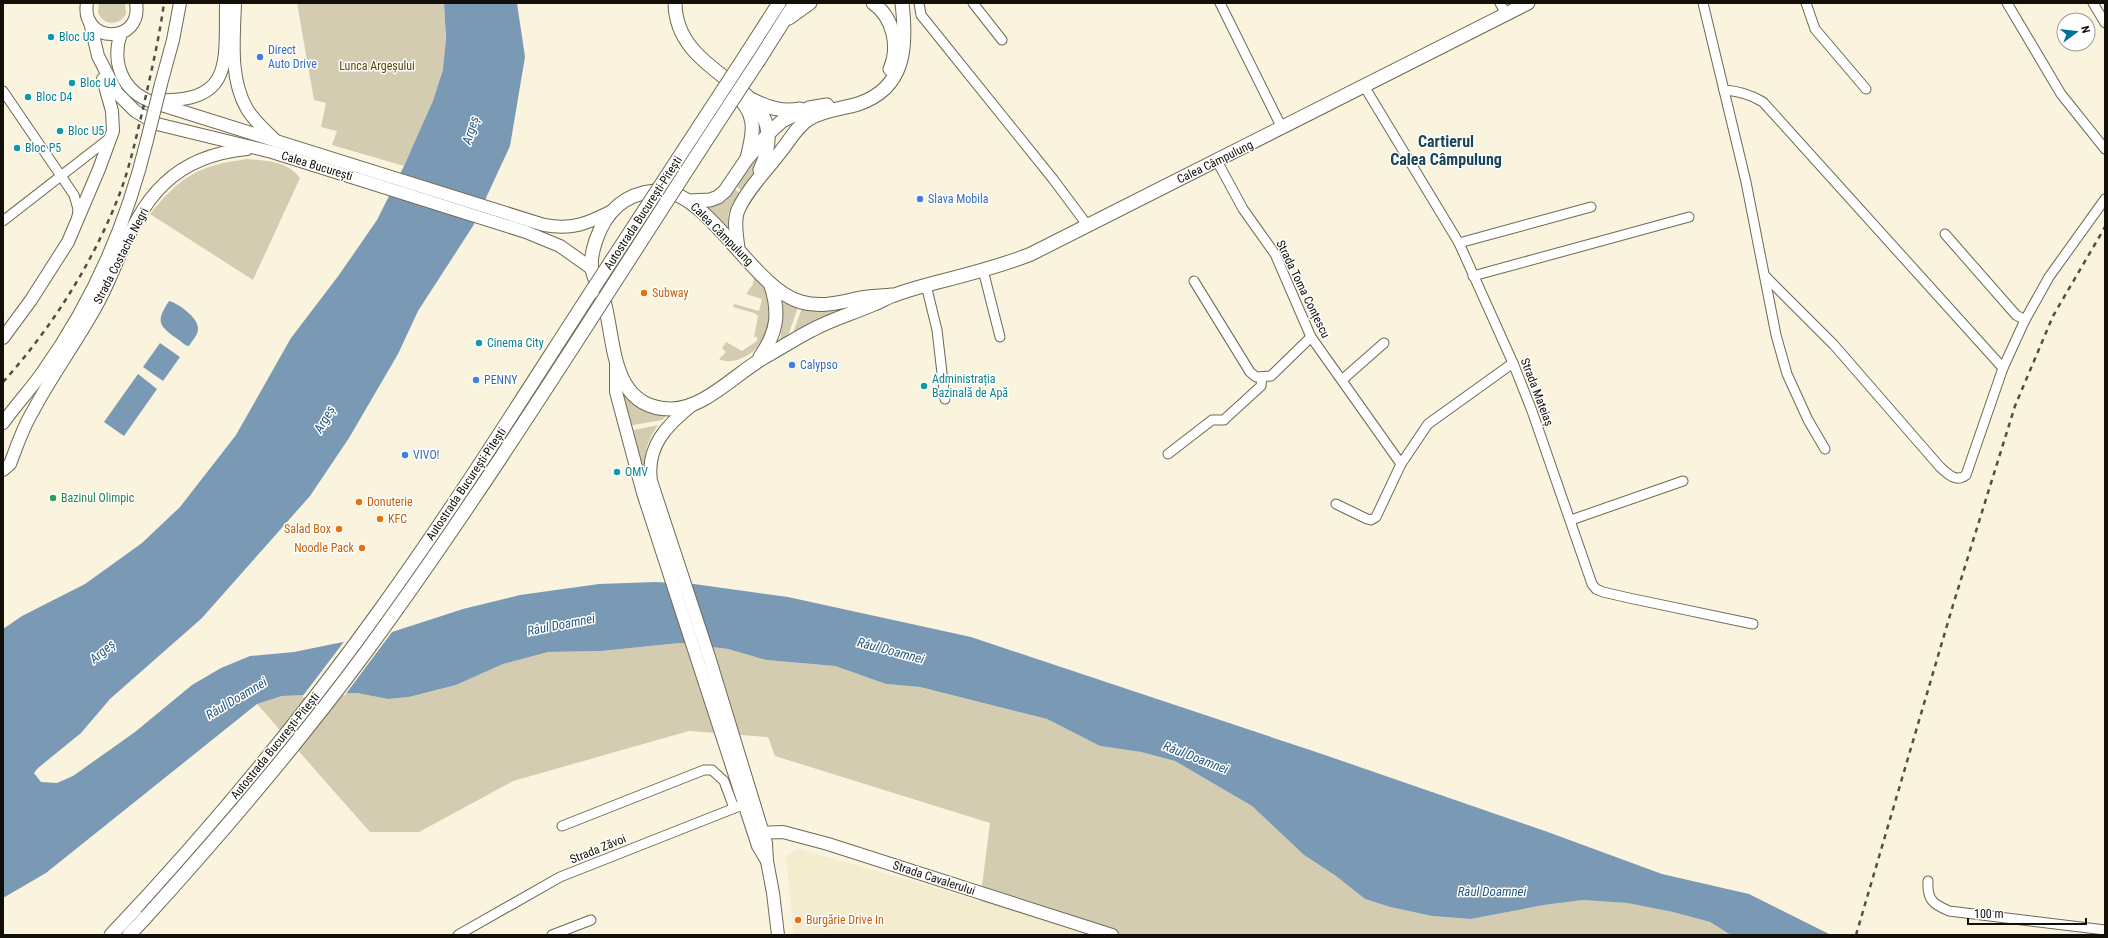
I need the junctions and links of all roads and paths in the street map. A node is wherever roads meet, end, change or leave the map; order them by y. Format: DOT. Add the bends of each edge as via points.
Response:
graph roads {
  1 [pos="87,3"];
  2 [pos="180,3"];
  3 [pos="226,3"];
  4 [pos="235,3"];
  5 [pos="668,3"];
  6 [pos="676,3"];
  7 [pos="779,3"];
  8 [pos="795,3"];
  9 [pos="810,3"];
  10 [pos="873,3"];
  11 [pos="902,3"];
  12 [pos="919,3"];
  13 [pos="973,3"];
  14 [pos="1220,3"];
  15 [pos="1528,3"];
  16 [pos="1703,3"];
  17 [pos="1806,3"];
  18 [pos="2007,3"];
  19 [pos="2094,3"];
  20 [pos="137,5"];
  21 [pos="1503,9"];
  22 [pos="90,22"];
  23 [pos="2105,23"];
  24 [pos="782,24"];
  25 [pos="121,33"];
  26 [pos="1002,40"];
  27 [pos="98,56"];
  28 [pos="1364,86"];
  29 [pos="1866,89"];
  30 [pos="1724,90"];
  31 [pos="3,91"];
  32 [pos="145,99"];
  33 [pos="753,99"];
  34 [pos="809,108"];
  35 [pos="1282,128"];
  36 [pos="769,133"];
  37 [pos="111,137"];
  38 [pos="275,140"];
  39 [pos="255,148"];
  40 [pos="2105,149"];
  41 [pos="312,158"];
  42 [pos="746,160"];
  43 [pos="1217,161"];
  44 [pos="60,177"];
  45 [pos="753,186"];
  46 [pos="2105,200"];
  47 [pos="689,201"];
  48 [pos="1591,207"];
  49 [pos="610,212"];
  50 [pos="1689,217"];
  51 [pos="3,221"];
  52 [pos="528,226"];
  53 [pos="1088,226"];
  54 [pos="74,230"];
  55 [pos="1945,234"];
  56 [pos="1459,243"];
  57 [pos="738,249"];
  58 [pos="591,268"];
  59 [pos="983,270"];
  60 [pos="1473,276"];
  61 [pos="1765,276"];
  62 [pos="1194,281"];
  63 [pos="771,286"];
  64 [pos="926,286"];
  65 [pos="892,295"];
  66 [pos="2025,320"];
  67 [pos="1000,337"];
  68 [pos="1311,337"];
  69 [pos="3,338"];
  70 [pos="1384,343"];
  71 [pos="758,360"];
  72 [pos="1513,364"];
  73 [pos="616,365"];
  74 [pos="2003,368"];
  75 [pos="42,374"];
  76 [pos="1262,378"];
  77 [pos="1342,380"];
  78 [pos="945,399"];
  79 [pos="692,405"];
  80 [pos="30,416"];
  81 [pos="3,423"];
  82 [pos="1824,449"];
  83 [pos="1168,454"];
  84 [pos="1401,464"];
  85 [pos="3,470"];
  86 [pos="1683,481"];
  87 [pos="1336,504"];
  88 [pos="1571,520"];
  89 [pos="666,545"];
  90 [pos="1753,624"];
  91 [pos="744,804"];
  92 [pos="562,826"];
  93 [pos="759,833"];
  94 [pos="1928,881"];
  95 [pos="591,920"];
  96 [pos="2105,930"];
  97 [pos="474,931"];
  98 [pos="111,935"];
  99 [pos="129,935"];
  100 [pos="458,935"];
  101 [pos="552,935"];
  102 [pos="778,935"];
  103 [pos="1112,935"];
  1 -- 22 [label="main road, Calea București"];
  2 -- 75 [label="main road, Strada Costache Negri, bridge" via="173,40 131,199 103,267 79,314"];
  3 -- 32 [label="main road" via="224,63 215,84 202,95 185,100"];
  4 -- 38 [label="main road" via="235,67 241,97 248,110"];
  5 -- 42 [label="highway" via="671,26 683,50 740,100 749,112 753,129"];
  6 -- 33 [label="highway" via="678,25 690,47 703,62"];
  7 -- 98 [label="highway, Autostrada București-Pitești, bridge" via="477,468 380,610 276,746 201,835"];
  8 -- 24 [label="highway, Autostrada București-Pitești"];
  9 -- 24 [label="highway"];
  10 -- 34 [label="highway" via="884,13 894,37 895,50 889,71 876,87 859,97"];
  11 -- 45 [label="highway" via="905,26 904,52 890,82 868,100 818,114 806,120"];
  12 -- 53 [label="street" via="921,15"];
  13 -- 26 [label="street"];
  14 -- 35 [label="street"];
  15 -- 21 [label="highway, Calea Câmpulung"];
  16 -- 30 [label="street"];
  17 -- 29 [label="street" via="1814,29"];
  18 -- 40 [label="street" via="2061,94"];
  19 -- 23 [label="street"];
  20 -- 25 [label="main road" via="132,25"];
  21 -- 28 [label="highway, Calea Câmpulung"];
  22 -- 25 [label="main road" via="103,33"];
  22 -- 27 [label="main road, Calea București"];
  24 -- 99 [label="highway, Autostrada București-Pitești, bridge" via="490,472 402,602 289,752"];
  25 -- 32 [label="main road, Calea București" via="117,51 121,75 133,90"];
  27 -- 37 [label="main road" via="112,112"];
  27 -- 39 [label="main road, Calea București" via="117,93 147,119 168,128"];
  28 -- 35 [label="highway, Calea Câmpulung"];
  28 -- 56 [label="street, Strada Mateiaș"];
  30 -- 61 [label="street"];
  30 -- 74 [label="street" via="1751,94 1763,102"];
  31 -- 44 [label="street"];
  32 -- 38 [label="main road, Calea București"];
  33 -- 34 [label="highway" via="782,110"];
  33 -- 36 [label="highway" via="766,120"];
  34 -- 36 [label="highway" via="782,121"];
  35 -- 43 [label="highway, Calea Câmpulung"];
  36 -- 42 [label="highway"];
  36 -- 45 [label="highway" via="766,158"];
  37 -- 44 [label="street"];
  37 -- 54 [label="main road"];
  38 -- 41 [label="main road, Calea București"];
  39 -- 41 [label="main road, Calea București"];
  39 -- 80 [label="main road, Strada Costache Negri" via="224,152 194,162 178,171 152,198 134,227 92,314"];
  41 -- 52 [label="main road, Calea București"];
  42 -- 47 [label="highway" via="718,197"];
  43 -- 53 [label="highway, Calea Câmpulung"];
  43 -- 68 [label="street, Strada Toma Conțescu" via="1243,210 1275,254"];
  44 -- 51 [label="street"];
  44 -- 54 [label="street" via="77,202"];
  45 -- 57 [label="highway" via="736,218"];
  46 -- 66 [label="street" via="2049,277"];
  47 -- 49 [label="highway, Calea Câmpulung" via="665,191 656,191 628,199"];
  47 -- 57 [label="highway, Calea Câmpulung"];
  48 -- 56 [label="street"];
  49 -- 52 [label="main road, Calea București" via="571,228"];
  49 -- 58 [label="highway, Calea Câmpulung" via="598,236"];
  50 -- 60 [label="street"];
  52 -- 58 [label="main road, Calea București"];
  53 -- 59 [label="highway, Calea Câmpulung" via="1031,254"];
  54 -- 69 [label="main road" via="31,300"];
  55 -- 66 [label="street" via="2016,315"];
  56 -- 60 [label="street, Strada Mateiaș"];
  57 -- 63 [label="highway, Calea Câmpulung"];
  58 -- 73 [label="highway, Calea Câmpulung" via="605,305"];
  59 -- 64 [label="highway, Calea Câmpulung"];
  59 -- 67 [label="street"];
  60 -- 72 [label="street, Strada Mateiaș"];
  61 -- 74 [label="street" via="1834,345 1935,462 1952,477 1961,478 1966,474"];
  61 -- 82 [label="street" via="1776,335 1787,374"];
  62 -- 76 [label="street" via="1250,372"];
  63 -- 65 [label="highway, Calea Câmpulung" via="786,297 817,305"];
  63 -- 71 [label="highway" via="776,303 777,322 770,344"];
  64 -- 65 [label="highway, Calea Câmpulung"];
  64 -- 78 [label="street" via="937,330"];
  65 -- 71 [label="highway, Calea Câmpulung" via="811,330"];
  66 -- 74 [label="street"];
  68 -- 76 [label="street" via="1271,376"];
  68 -- 77 [label="street, Strada Toma Conțescu"];
  70 -- 77 [label="street"];
  71 -- 79 [label="highway, Calea Câmpulung" via="736,378"];
  72 -- 84 [label="street" via="1428,424"];
  72 -- 88 [label="street, Strada Mateiaș"];
  73 -- 79 [label="highway, Calea Câmpulung" via="626,386 642,401 672,410"];
  73 -- 89 [label="main road" via="616,392 640,485"];
  75 -- 80 [label="main road, Strada Costache Negri" via="34,394"];
  75 -- 81 [label="main road, Strada Costache Negri"];
  76 -- 83 [label="street" via="1261,386 1227,418 1212,420"];
  77 -- 84 [label="street, Strada Toma Conțescu"];
  79 -- 89 [label="main road" via="661,434 651,457 651,481"];
  80 -- 85 [label="main road, Strada Costache Negri" via="10,464"];
  84 -- 87 [label="street" via="1374,519 1367,519"];
  86 -- 88 [label="street"];
  88 -- 90 [label="street, Strada Mateiaș" via="1592,584 1596,589"];
  89 -- 91 [label="main road" via="740,773"];
  91 -- 92 [label="street" via="712,770 704,770"];
  91 -- 93 [label="main road"];
  91 -- 97 [label="street, Strada Zăvoi" via="560,877"];
  93 -- 102 [label="main road" via="766,843"];
  93 -- 103 [label="main road, Strada Cavalerului" via="783,832 828,844"];
  94 -- 96 [label="street" via="1928,894 1936,906 1949,911"];
  95 -- 101 [label="street"];
  97 -- 100 [label="street, Strada Zăvoi"];
}
